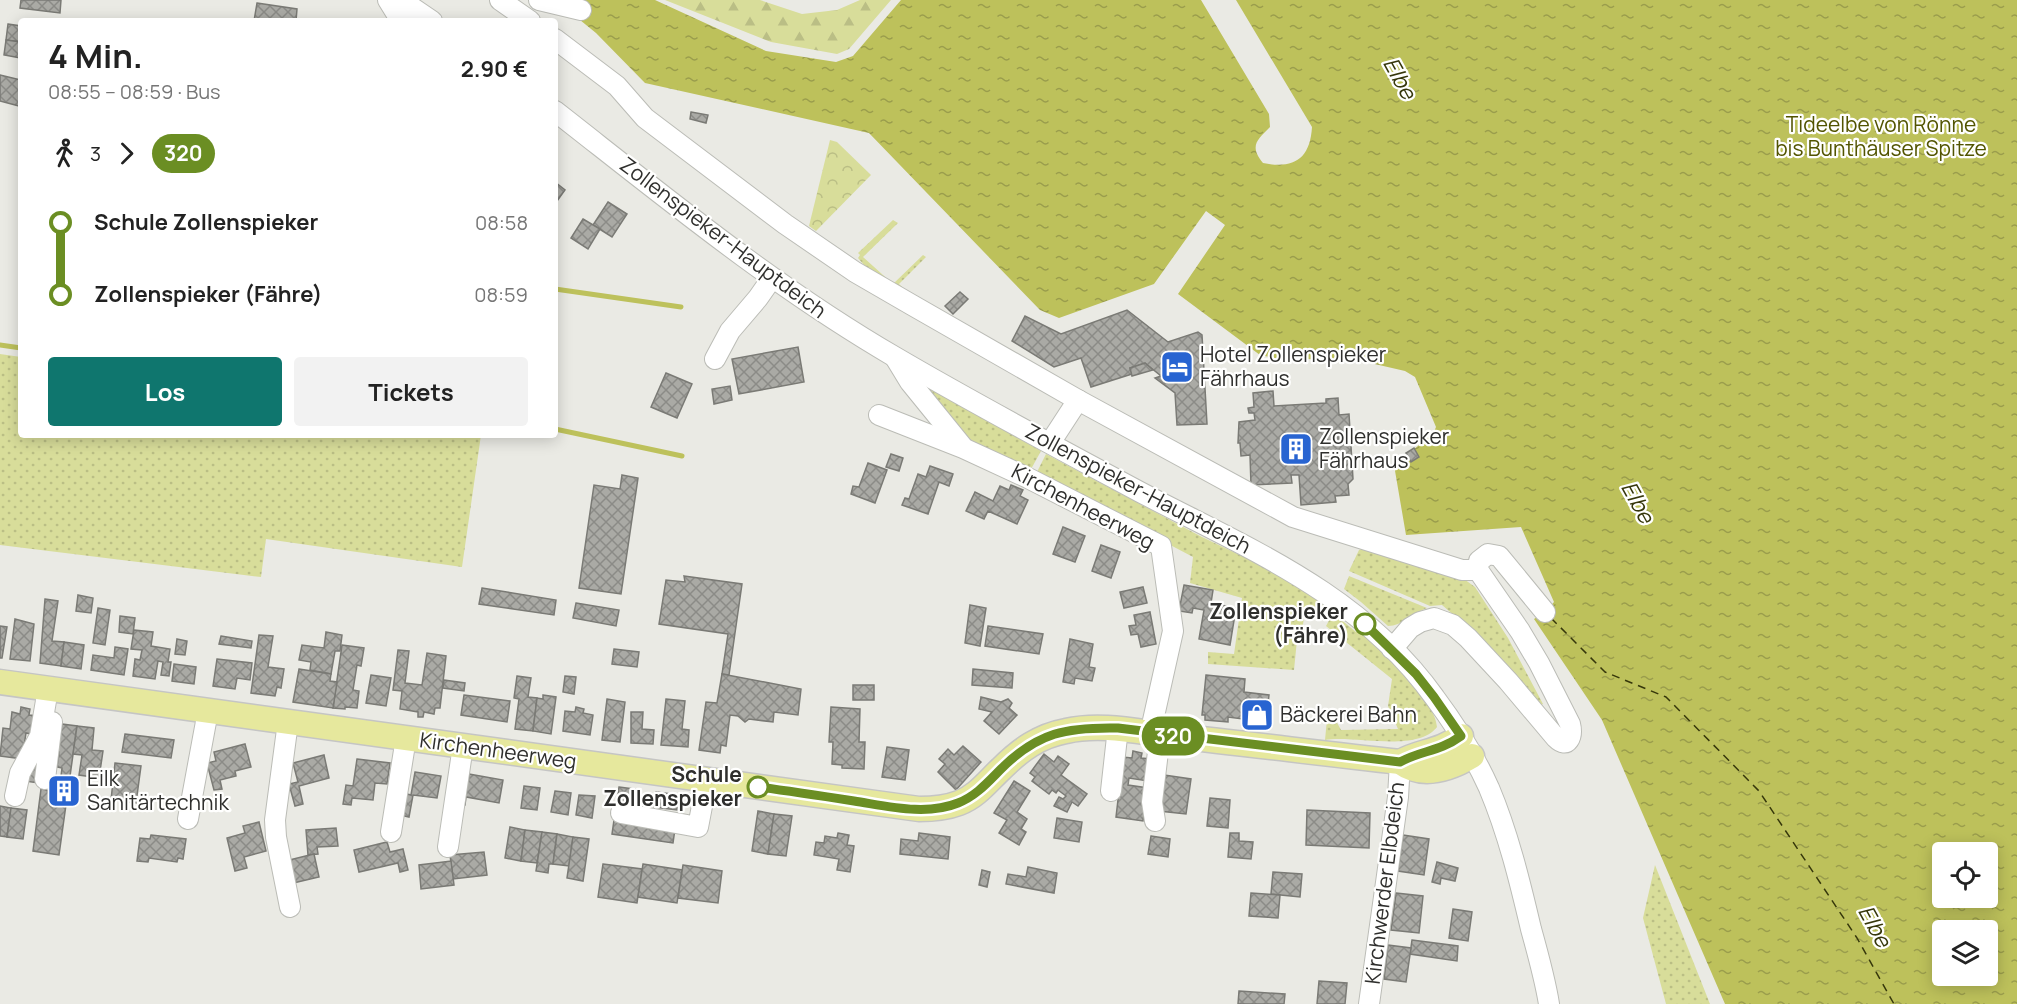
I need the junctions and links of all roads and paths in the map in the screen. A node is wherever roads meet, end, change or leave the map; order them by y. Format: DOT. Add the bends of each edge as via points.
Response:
graph roads {
  1 [pos="388,0"];
  2 [pos="401,0"];
  3 [pos="539,0"];
  4 [pos="510,3"];
  5 [pos="581,9"];
  6 [pos="400,18"];
  7 [pos="428,18"];
  8 [pos="527,18"];
  9 [pos="558,41"];
  10 [pos="558,113"];
  11 [pos="772,278"];
  12 [pos="894,357"];
  13 [pos="715,359"];
  14 [pos="1078,400"];
  15 [pos="879,415"];
  16 [pos="1050,443"];
  17 [pos="963,448"];
  18 [pos="1478,570"];
  19 [pos="1545,612"];
  20 [pos="1392,649"];
  21 [pos="0,682"];
  22 [pos="53,689"];
  23 [pos="208,711"];
  24 [pos="288,722"];
  25 [pos="1118,728"];
  26 [pos="1155,734"];
  27 [pos="406,738"];
  28 [pos="463,746"];
  29 [pos="1466,746"];
  30 [pos="1400,762"];
  31 [pos="45,779"];
  32 [pos="707,780"];
  33 [pos="1111,790"];
  34 [pos="15,796"];
  35 [pos="621,813"];
  36 [pos="188,819"];
  37 [pos="1155,821"];
  38 [pos="391,832"];
  39 [pos="448,847"];
  40 [pos="290,907"];
  41 [pos="1369,1004"];
  42 [pos="1549,1004"];
  1 -- 6 [label="street"];
  2 -- 7 [label="street"];
  3 -- 5 [label="street"];
  4 -- 8 [label="street"];
  9 -- 14 [label="street" via="617,86 645,118 805,238 865,278"];
  10 -- 11 [label="street, Zollenspieker-Hauptdeich"];
  11 -- 12 [label="street, Zollenspieker-Hauptdeich"];
  11 -- 13 [label="street" via="730,331"];
  12 -- 16 [label="street, Zollenspieker-Hauptdeich"];
  12 -- 17 [label="street, Kirchenheerweg"];
  14 -- 16 [label="street"];
  14 -- 18 [label="street" via="1293,517 1462,570"];
  15 -- 17 [label="street, Kirchenheerweg"];
  16 -- 20 [label="street, Zollenspieker-Hauptdeich" via="1316,585"];
  17 -- 26 [label="street, Kirchenheerweg" via="1161,546 1173,631"];
  18 -- 19 [label="street" via="1482,556 1499,556"];
  18 -- 20 [label="street" via="1504,604 1539,663 1570,724 1570,740 1560,742 1509,681 1454,625 1434,618 1420,622"];
  20 -- 29 [label="street, Zollenspieker-Hauptdeich" via="1434,697"];
  21 -- 22 [label="main road, Kirchenheerweg"];
  22 -- 23 [label="main road, Kirchenheerweg"];
  22 -- 31 [label="street"];
  22 -- 34 [label="street" via="40,736 20,773"];
  23 -- 24 [label="main road, Kirchenheerweg"];
  23 -- 36 [label="street"];
  24 -- 27 [label="main road, Kirchenheerweg"];
  24 -- 40 [label="street" via="275,820"];
  25 -- 26 [label="main road, Kirchenheerweg"];
  25 -- 32 [label="main road, Kirchenheerweg" via="1079,729 1040,739 1023,748 971,797 932,809"];
  25 -- 33 [label="street"];
  26 -- 30 [label="main road, Kirchenheerweg"];
  26 -- 37 [label="street"];
  27 -- 28 [label="main road, Kirchenheerweg"];
  27 -- 38 [label="street"];
  28 -- 32 [label="main road, Kirchenheerweg"];
  28 -- 39 [label="street"];
  29 -- 30 [label="main road, Kirchenheerweg" via="1442,748"];
  29 -- 42 [label="street, Zollenspieker-Hauptdeich" via="1489,789 1510,849"];
  30 -- 41 [label="street, Kirchwerder Elbdeich"];
  32 -- 35 [label="street" via="698,827"];
}
